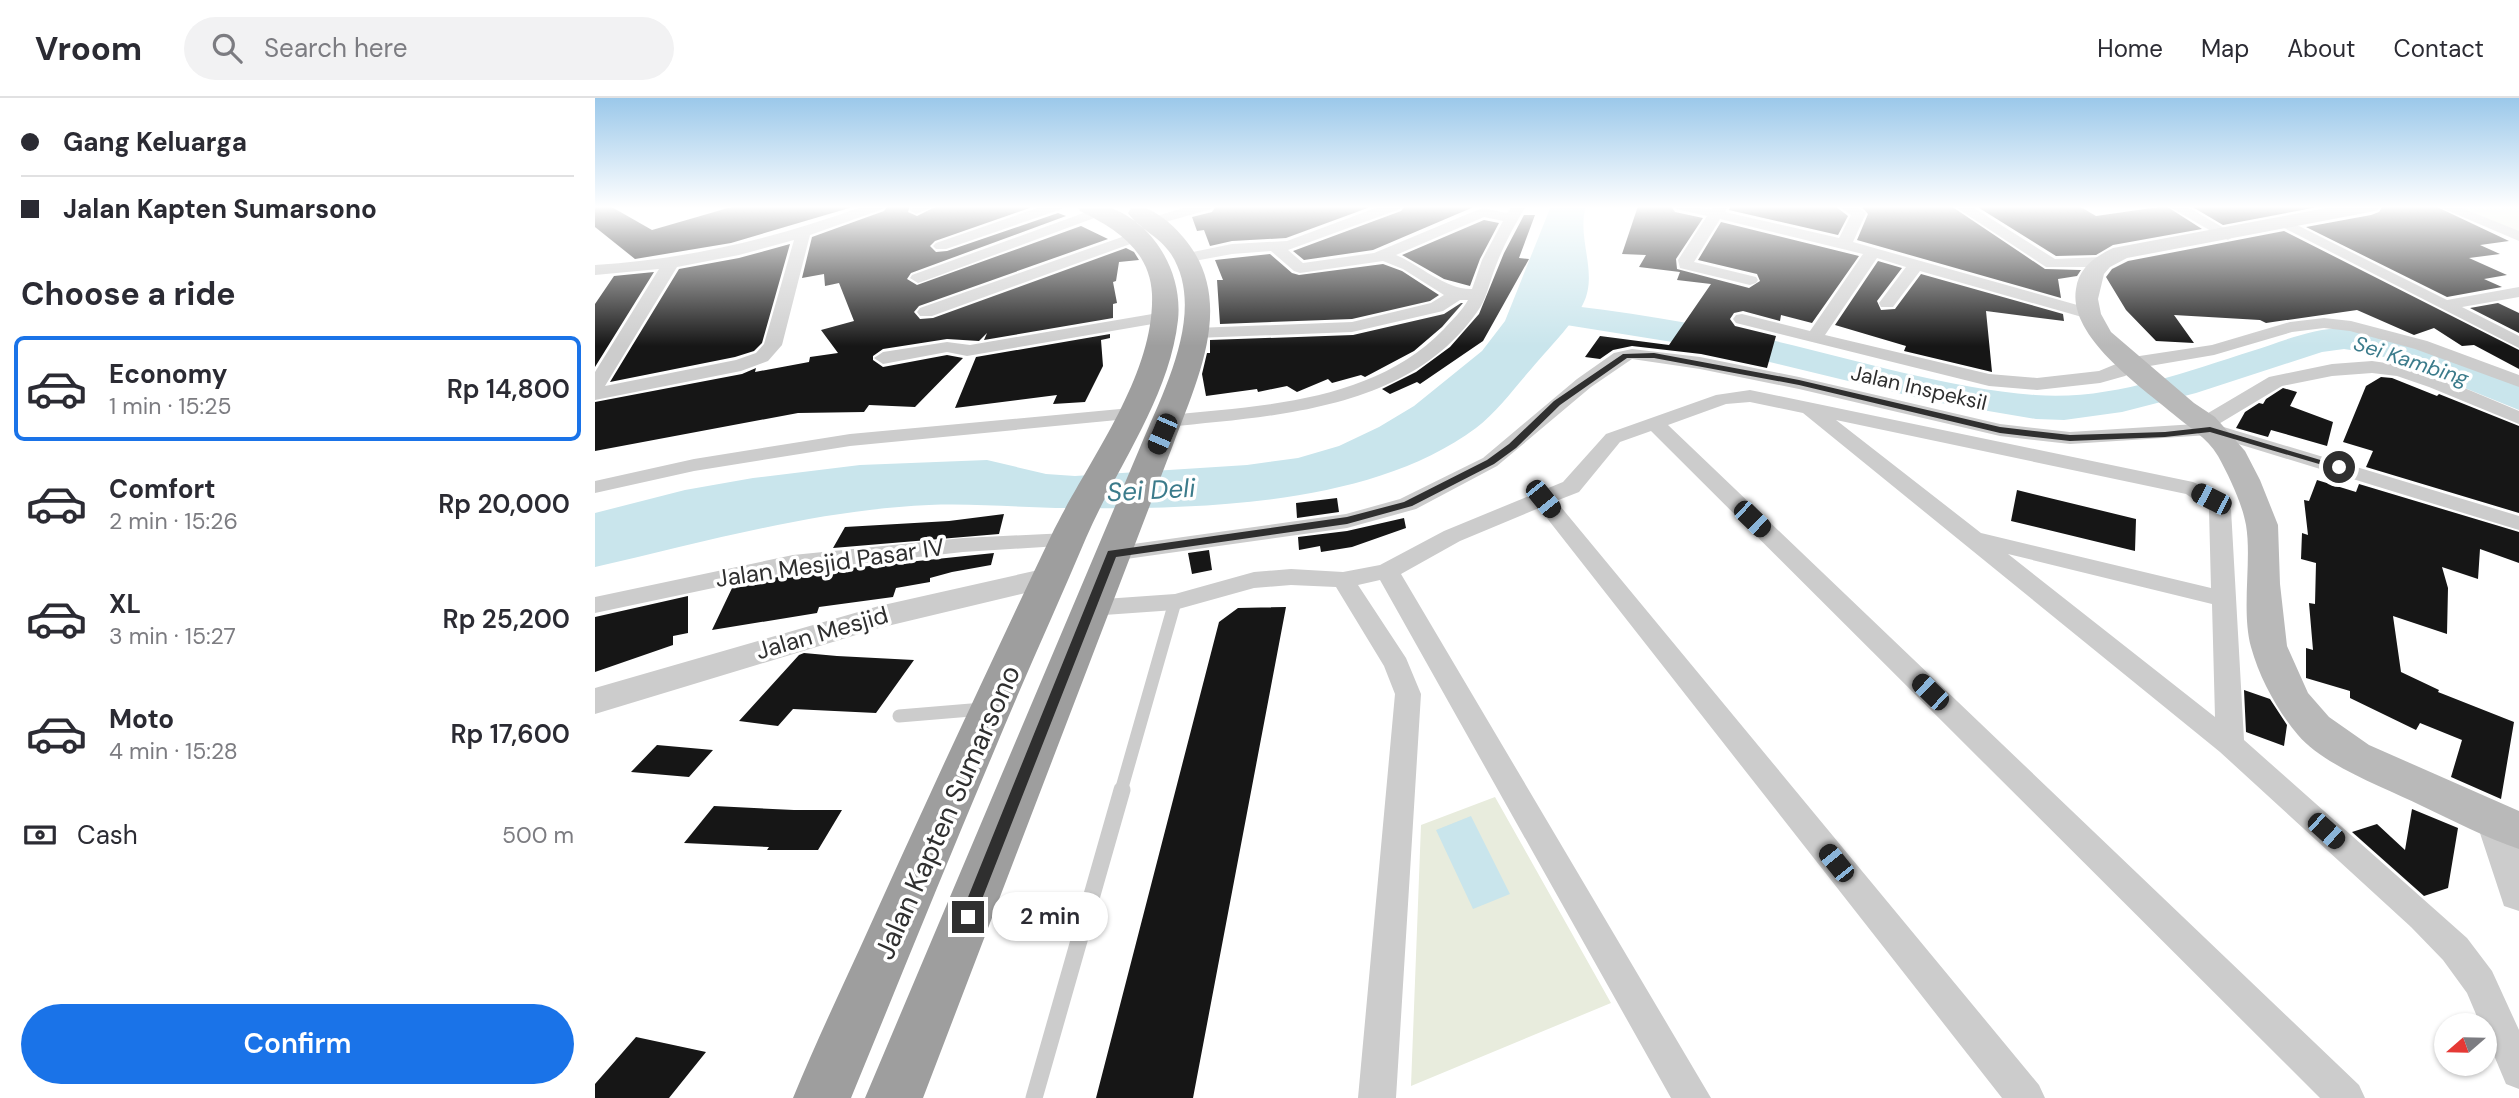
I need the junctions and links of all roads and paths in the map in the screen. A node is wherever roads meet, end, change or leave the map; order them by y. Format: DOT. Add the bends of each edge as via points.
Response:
graph roads {
  1 [pos="1873,252"];
  2 [pos="731,253"];
  3 [pos="798,253"];
  4 [pos="983,253"];
  5 [pos="1082,253"];
  6 [pos="1153,253"];
  7 [pos="1186,253"];
  8 [pos="1212,253"];
  9 [pos="1282,253"];
  10 [pos="1388,253"];
  11 [pos="1494,253"];
  12 [pos="1691,253"];
  13 [pos="1875,253"];
  14 [pos="2034,253"];
  15 [pos="2123,253"];
  16 [pos="2350,253"];
  17 [pos="1380,256"];
  18 [pos="1189,257"];
  19 [pos="2102,262"];
  20 [pos="670,265"];
  21 [pos="1916,265"];
  22 [pos="595,270"];
  23 [pos="918,278"];
  24 [pos="1750,280"];
  25 [pos="2519,292"];
  26 [pos="1479,294"];
  27 [pos="1456,296"];
  28 [pos="1887,303"];
  29 [pos="2445,305"];
  30 [pos="926,312"];
  31 [pos="2089,314"];
  32 [pos="1164,317"];
  33 [pos="1742,319"];
  34 [pos="1196,333"];
  35 [pos="1814,338"];
  36 [pos="2519,343"];
  37 [pos="883,358"];
  38 [pos="2135,365"];
  39 [pos="2519,381"];
  40 [pos="595,387"];
  41 [pos="595,394"];
  42 [pos="1807,406"];
  43 [pos="2519,418"];
  44 [pos="1127,421"];
  45 [pos="2199,421"];
  46 [pos="1653,422"];
  47 [pos="1164,427"];
  48 [pos="595,487"];
  49 [pos="1543,499"];
  50 [pos="2519,523"];
  51 [pos="1972,538"];
  52 [pos="1117,541"];
  53 [pos="1064,548"];
  54 [pos="1387,571"];
  55 [pos="1343,580"];
  56 [pos="2224,599"];
  57 [pos="1175,602"];
  58 [pos="595,605"];
  59 [pos="1090,608"];
  60 [pos="595,702"];
  61 [pos="990,708"];
  62 [pos="899,716"];
  63 [pos="2230,744"];
  64 [pos="2507,826"];
  65 [pos="2519,893"];
  66 [pos="2519,1071"];
  67 [pos="822,1098"];
  68 [pos="894,1098"];
  69 [pos="1034,1098"];
  70 [pos="1377,1098"];
  71 [pos="1692,1098"];
  72 [pos="2027,1098"];
  73 [pos="2346,1098"];
  1 -- 35 [label="street"];
  2 -- 20 [label="street"];
  3 -- 41 [label="street" via="773,345 762,357"];
  4 -- 23 [label="street"];
  5 -- 30 [label="street"];
  6 -- 32 [label="highway, Jalan Kapten Sumarsono" via="1165,293"];
  7 -- 18 [label="highway"];
  8 -- 18 [label="street"];
  9 -- 17 [label="street" via="1300,268"];
  10 -- 17 [label="street"];
  11 -- 26 [label="street"];
  12 -- 24 [label="street" via="1686,265"];
  13 -- 21 [label="street"];
  14 -- 19 [label="street" via="2052,264"];
  15 -- 19 [label="main road"];
  16 -- 29 [label="street"];
  17 -- 27 [label="street" via="1402,263"];
  18 -- 34 [label="highway, Jalan Kapten Sumarsono" via="1199,313"];
  19 -- 31 [label="main road" via="2088,284"];
  20 -- 22 [label="street"];
  20 -- 40 [label="street"];
  21 -- 28 [label="street"];
  21 -- 31 [label="street"];
  25 -- 29 [label="street"];
  26 -- 27 [label="street"];
  26 -- 47 [label="street" via="1469,312 1441,341 1400,370 1349,395"];
  27 -- 34 [label="street" via="1437,307 1364,326"];
  29 -- 36 [label="street"];
  31 -- 38 [label="main road" via="2100,336"];
  32 -- 37 [label="street" via="967,351 947,347"];
  32 -- 44 [label="highway, Jalan Kapten Sumarsono" via="1152,364"];
  33 -- 35 [label="street"];
  34 -- 47 [label="highway, Jalan Kapten Sumarsono"];
  35 -- 38 [label="street" via="2019,384 2100,377"];
  38 -- 39 [label="street" via="2324,323 2421,345"];
  38 -- 45 [label="main road"];
  42 -- 46 [label="street" via="1750,396 1723,399"];
  42 -- 51 [label="street"];
  42 -- 56 [label="street" via="2193,489 2220,509"];
  43 -- 45 [label="street" via="2436,383 2372,367 2276,381"];
  44 -- 48 [label="street" via="850,440 694,465"];
  44 -- 53 [label="highway, Jalan Kapten Sumarsono"];
  45 -- 50 [label="street"];
  45 -- 52 [label="street, Jalan InspeksiI" via="2165,434 2070,438 2000,430 1799,383 1632,354 1620,357 1557,403 1490,462 1408,504 1347,521"];
  45 -- 64 [label="main road" via="2230,451 2262,525 2269,646 2293,700 2315,728 2355,756"];
  46 -- 49 [label="street" via="1613,438 1571,487"];
  46 -- 73 [label="street"];
  47 -- 52 [label="highway, Jalan Kapten Sumarsono"];
  49 -- 54 [label="street" via="1452,536"];
  49 -- 72 [label="street"];
  51 -- 56 [label="street"];
  51 -- 63 [label="street"];
  52 -- 59 [label="highway, Jalan Kapten Sumarsono"];
  53 -- 58 [label="street, Jalan Mesjid Pasar IV" via="963,545 793,562"];
  53 -- 60 [label="street, Jalan Mesjid" via="942,599"];
  53 -- 61 [label="highway, Jalan Kapten Sumarsono"];
  54 -- 55 [label="street"];
  54 -- 71 [label="street"];
  55 -- 57 [label="street" via="1254,580"];
  55 -- 70 [label="street" via="1397,665 1408,694"];
  56 -- 63 [label="street"];
  57 -- 59 [label="street"];
  57 -- 69 [label="lane"];
  59 -- 68 [label="highway, Jalan Kapten Sumarsono"];
  61 -- 62 [label="lane"];
  61 -- 67 [label="highway, Jalan Kapten Sumarsono"];
  63 -- 66 [label="street" via="2455,949 2480,982"];
  64 -- 65 [label="street"];
}
